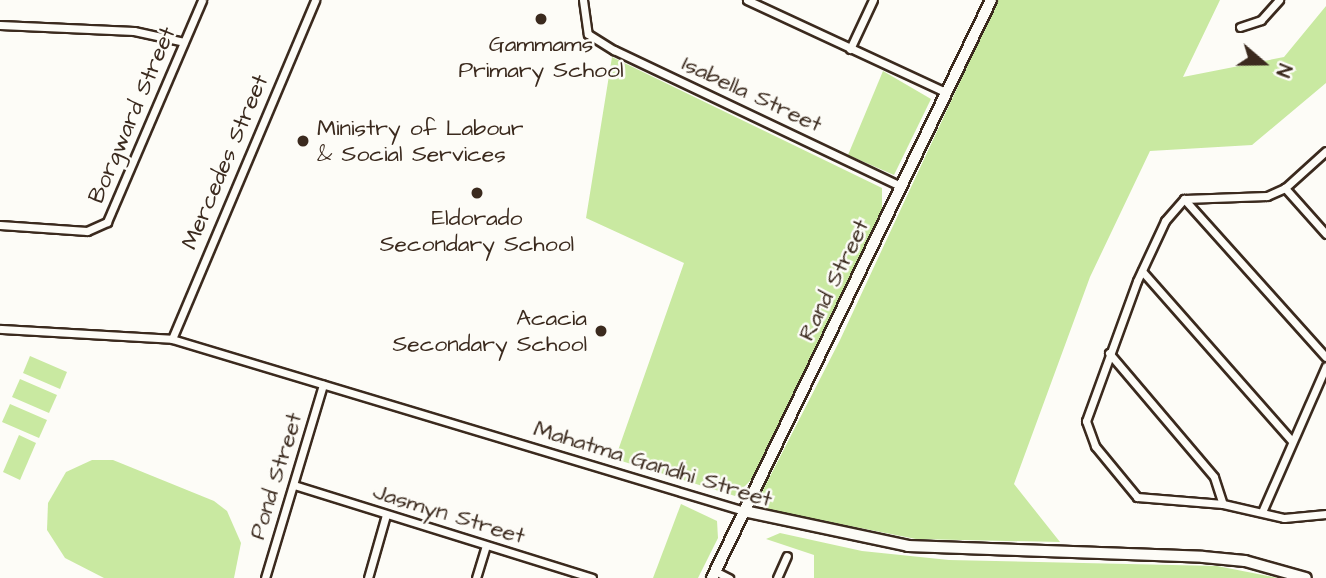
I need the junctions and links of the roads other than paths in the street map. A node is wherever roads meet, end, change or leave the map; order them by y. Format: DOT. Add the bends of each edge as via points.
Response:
graph roads {
  1 [pos="202,0"];
  2 [pos="315,0"];
  3 [pos="583,0"];
  4 [pos="747,0"];
  5 [pos="873,0"];
  6 [pos="991,0"];
  7 [pos="1279,0"];
  8 [pos="0,25"];
  9 [pos="1240,27"];
  10 [pos="184,42"];
  11 [pos="850,49"];
  12 [pos="946,92"];
  13 [pos="1326,151"];
  14 [pos="900,186"];
  15 [pos="1285,188"];
  16 [pos="1184,200"];
  17 [pos="0,225"];
  18 [pos="1326,234"];
  19 [pos="1142,271"];
  20 [pos="0,329"];
  21 [pos="172,339"];
  22 [pos="1109,353"];
  23 [pos="1326,357"];
  24 [pos="1326,366"];
  25 [pos="323,385"];
  26 [pos="1292,441"];
  27 [pos="294,485"];
  28 [pos="1223,504"];
  29 [pos="744,511"];
  30 [pos="1262,512"];
  31 [pos="1326,514"];
  32 [pos="386,515"];
  33 [pos="486,546"];
  34 [pos="787,556"];
  35 [pos="713,574"];
  36 [pos="265,578"];
  37 [pos="368,578"];
  38 [pos="476,578"];
  39 [pos="592,578"];
  40 [pos="729,578"];
  41 [pos="777,578"];
  42 [pos="1306,578"];
  1 -- 10 [label="street, Borgward Street"];
  2 -- 21 [label="street, Mercedes Street"];
  3 -- 14 [label="street, Isabella Street" via="588,34"];
  4 -- 11 [label="street"];
  5 -- 11 [label="street"];
  6 -- 12 [label="street, Rand Street"];
  7 -- 9 [label="street" via="1261,20"];
  8 -- 10 [label="street" via="134,31"];
  10 -- 17 [label="street, Borgward Street" via="107,222 87,231"];
  11 -- 12 [label="street"];
  12 -- 14 [label="street, Rand Street"];
  13 -- 15 [label="street"];
  14 -- 29 [label="street, Rand Street"];
  15 -- 16 [label="street" via="1268,196"];
  15 -- 18 [label="street"];
  16 -- 19 [label="street" via="1164,221"];
  16 -- 23 [label="street"];
  19 -- 22 [label="street"];
  19 -- 26 [label="street"];
  20 -- 21 [label="street, Mahatma Gandhi Street"];
  21 -- 25 [label="street, Mahatma Gandhi Street"];
  22 -- 28 [label="street" via="1214,477"];
  22 -- 28 [label="street" via="1086,421 1095,446 1118,477 1138,497"];
  24 -- 26 [label="street"];
  25 -- 27 [label="street, Pond Street"];
  25 -- 29 [label="street, Mahatma Gandhi Street"];
  26 -- 30 [label="street"];
  27 -- 32 [label="street, Jasmyn Street"];
  27 -- 36 [label="street, Pond Street"];
  28 -- 30 [label="street"];
  29 -- 35 [label="street, Rand Street"];
  29 -- 42 [label="street, Mahatma Gandhi Street" via="908,546 1224,558"];
  30 -- 31 [label="street" via="1284,518"];
  32 -- 33 [label="street, Jasmyn Street"];
  32 -- 37 [label="street"];
  33 -- 38 [label="street"];
  33 -- 39 [label="street, Jasmyn Street"];
  34 -- 41 [label="street"];
  35 -- 40 [label="street"];
}
